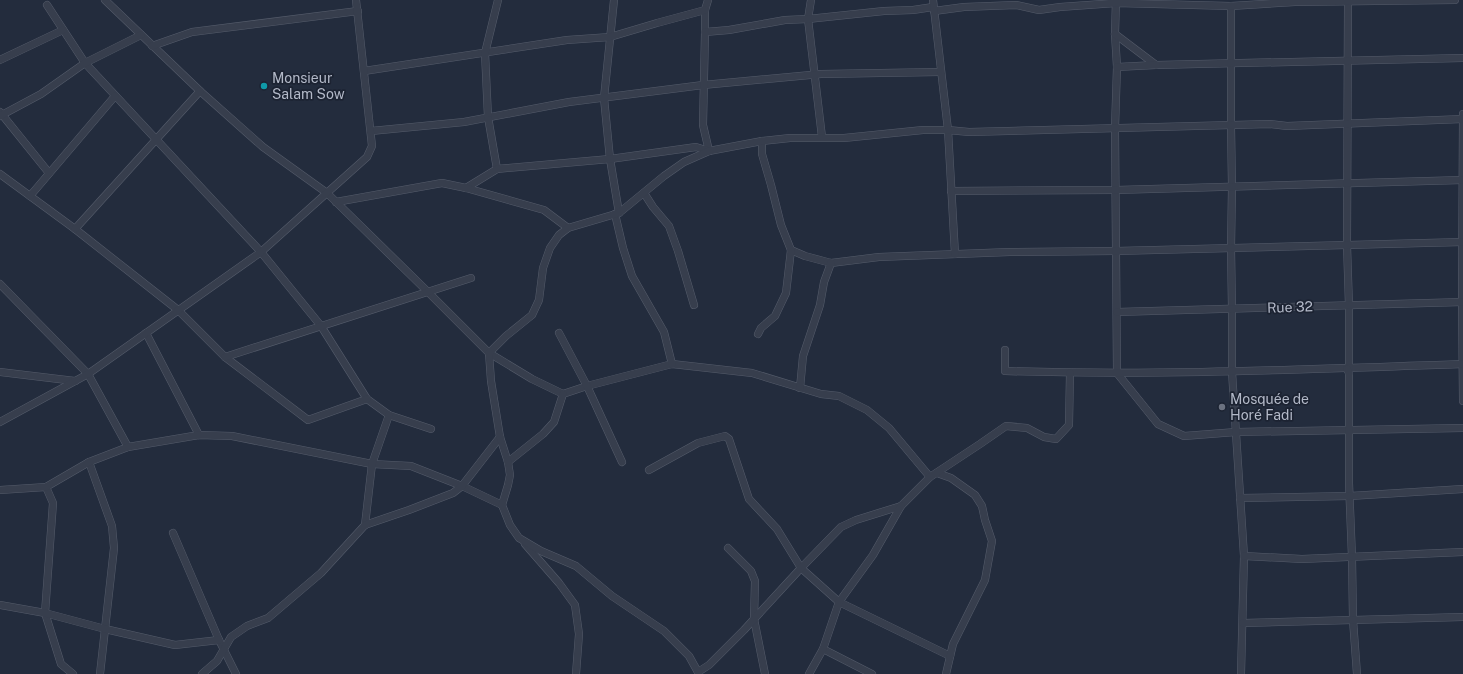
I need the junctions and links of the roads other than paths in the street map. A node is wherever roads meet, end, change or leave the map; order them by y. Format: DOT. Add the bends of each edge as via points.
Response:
graph roads {
  1 [pos="105,0"];
  2 [pos="356,0"];
  3 [pos="498,0"];
  4 [pos="614,0"];
  5 [pos="708,0"];
  6 [pos="811,0"];
  7 [pos="1455,0"];
  8 [pos="1348,1"];
  9 [pos="1116,2"];
  10 [pos="1060,3"];
  11 [pos="47,5"];
  12 [pos="933,6"];
  13 [pos="1231,6"];
  14 [pos="706,10"];
  15 [pos="358,11"];
  16 [pos="808,19"];
  17 [pos="63,30"];
  18 [pos="705,32"];
  19 [pos="1115,34"];
  20 [pos="141,35"];
  21 [pos="610,37"];
  22 [pos="152,46"];
  23 [pos="485,53"];
  24 [pos="1463,58"];
  25 [pos="0,60"];
  26 [pos="1348,61"];
  27 [pos="85,63"];
  28 [pos="1231,64"];
  29 [pos="1156,65"];
  30 [pos="1117,67"];
  31 [pos="364,71"];
  32 [pos="940,72"];
  33 [pos="814,74"];
  34 [pos="703,85"];
  35 [pos="200,91"];
  36 [pos="115,96"];
  37 [pos="604,98"];
  38 [pos="1,114"];
  39 [pos="1463,114"];
  40 [pos="488,117"];
  41 [pos="1463,119"];
  42 [pos="1348,124"];
  43 [pos="1231,126"];
  44 [pos="1115,128"];
  45 [pos="948,130"];
  46 [pos="371,131"];
  47 [pos="822,137"];
  48 [pos="155,139"];
  49 [pos="762,141"];
  50 [pos="709,151"];
  51 [pos="610,159"];
  52 [pos="497,169"];
  53 [pos="49,173"];
  54 [pos="0,174"];
  55 [pos="1463,180"];
  56 [pos="1347,183"];
  57 [pos="1232,187"];
  58 [pos="466,188"];
  59 [pos="1116,190"];
  60 [pos="951,191"];
  61 [pos="326,193"];
  62 [pos="644,193"];
  63 [pos="30,196"];
  64 [pos="336,202"];
  65 [pos="617,213"];
  66 [pos="568,228"];
  67 [pos="76,229"];
  68 [pos="1463,242"];
  69 [pos="1347,245"];
  70 [pos="1231,248"];
  71 [pos="791,250"];
  72 [pos="1116,251"];
  73 [pos="261,252"];
  74 [pos="955,254"];
  75 [pos="831,263"];
  76 [pos="471,278"];
  77 [pos="0,284"];
  78 [pos="428,292"];
  79 [pos="1462,302"];
  80 [pos="694,305"];
  81 [pos="1349,306"];
  82 [pos="1232,309"];
  83 [pos="178,310"];
  84 [pos="1117,312"];
  85 [pos="321,326"];
  86 [pos="146,333"];
  87 [pos="559,333"];
  88 [pos="758,334"];
  89 [pos="1005,350"];
  90 [pos="489,353"];
  91 [pos="225,357"];
  92 [pos="672,364"];
  93 [pos="1463,364"];
  94 [pos="1348,370"];
  95 [pos="0,372"];
  96 [pos="1232,372"];
  97 [pos="1070,373"];
  98 [pos="1117,373"];
  99 [pos="88,374"];
  100 [pos="75,381"];
  101 [pos="587,386"];
  102 [pos="800,388"];
  103 [pos="564,394"];
  104 [pos="367,399"];
  105 [pos="1463,401"];
  106 [pos="390,415"];
  107 [pos="0,422"];
  108 [pos="1463,428"];
  109 [pos="432,429"];
  110 [pos="1349,430"];
  111 [pos="1236,432"];
  112 [pos="199,435"];
  113 [pos="500,437"];
  114 [pos="128,447"];
  115 [pos="89,462"];
  116 [pos="508,462"];
  117 [pos="622,462"];
  118 [pos="372,464"];
  119 [pos="649,470"];
  120 [pos="937,473"];
  121 [pos="930,477"];
  122 [pos="462,486"];
  123 [pos="46,487"];
  124 [pos="1463,489"];
  125 [pos="0,490"];
  126 [pos="1350,496"];
  127 [pos="1240,498"];
  128 [pos="502,505"];
  129 [pos="901,506"];
  130 [pos="365,525"];
  131 [pos="174,533"];
  132 [pos="519,538"];
  133 [pos="728,548"];
  134 [pos="1463,552"];
  135 [pos="1244,556"];
  136 [pos="1352,557"];
  137 [pos="801,568"];
  138 [pos="839,602"];
  139 [pos="0,605"];
  140 [pos="45,613"];
  141 [pos="1463,617"];
  142 [pos="754,619"];
  143 [pos="1353,620"];
  144 [pos="1243,623"];
  145 [pos="105,629"];
  146 [pos="219,640"];
  147 [pos="224,649"];
  148 [pos="823,649"];
  149 [pos="950,656"];
  150 [pos="699,673"];
  151 [pos="73,674"];
  152 [pos="100,674"];
  153 [pos="202,674"];
  154 [pos="236,674"];
  155 [pos="576,674"];
  156 [pos="765,674"];
  157 [pos="809,674"];
  158 [pos="872,674"];
  159 [pos="946,674"];
  160 [pos="1241,674"];
  161 [pos="1357,674"];
  1 -- 20 [label="street"];
  2 -- 15 [label="street"];
  3 -- 23 [label="street"];
  4 -- 21 [label="street"];
  5 -- 14 [label="street"];
  6 -- 16 [label="street"];
  7 -- 8 [label="street"];
  8 -- 13 [label="street"];
  8 -- 26 [label="street"];
  9 -- 10 [label="street"];
  9 -- 13 [label="street"];
  9 -- 19 [label="street"];
  10 -- 12 [label="street" via="1039,10 1016,5"];
  11 -- 17 [label="street"];
  12 -- 16 [label="street"];
  12 -- 32 [label="street"];
  13 -- 28 [label="street"];
  14 -- 18 [label="street"];
  14 -- 21 [label="street"];
  15 -- 22 [label="street" via="192,32"];
  15 -- 31 [label="street"];
  16 -- 18 [label="street"];
  16 -- 33 [label="street"];
  17 -- 25 [label="street"];
  17 -- 27 [label="street"];
  18 -- 34 [label="street"];
  19 -- 29 [label="street"];
  19 -- 30 [label="street"];
  20 -- 22 [label="street"];
  20 -- 27 [label="street"];
  21 -- 23 [label="street" via="567,40"];
  21 -- 37 [label="street"];
  22 -- 35 [label="street"];
  23 -- 31 [label="street"];
  23 -- 40 [label="street"];
  24 -- 26 [label="street"];
  26 -- 28 [label="street"];
  26 -- 42 [label="street"];
  27 -- 36 [label="street"];
  27 -- 38 [label="street" via="40,94"];
  28 -- 29 [label="street"];
  28 -- 43 [label="street"];
  29 -- 30 [label="street"];
  30 -- 44 [label="street"];
  31 -- 46 [label="street"];
  32 -- 33 [label="street"];
  32 -- 45 [label="street"];
  33 -- 34 [label="street"];
  33 -- 47 [label="street"];
  34 -- 37 [label="street"];
  34 -- 50 [label="street" via="703,125"];
  35 -- 48 [label="street"];
  35 -- 61 [label="street" via="263,147"];
  36 -- 48 [label="street"];
  36 -- 53 [label="street"];
  37 -- 40 [label="street"];
  37 -- 51 [label="street"];
  38 -- 53 [label="street"];
  39 -- 41 [label="street"];
  40 -- 46 [label="street" via="464,122"];
  40 -- 52 [label="street"];
  41 -- 42 [label="street"];
  41 -- 55 [label="street"];
  42 -- 43 [label="street"];
  42 -- 56 [label="street"];
  43 -- 44 [label="street"];
  43 -- 57 [label="street"];
  44 -- 45 [label="street" via="969,132"];
  44 -- 59 [label="street"];
  45 -- 47 [label="street" via="844,138"];
  45 -- 60 [label="street"];
  46 -- 61 [label="street" via="372,146 367,157"];
  47 -- 49 [label="street"];
  48 -- 67 [label="street"];
  48 -- 73 [label="street"];
  49 -- 50 [label="street"];
  49 -- 71 [label="street" via="762,154 781,225"];
  50 -- 51 [label="street" via="696,147"];
  50 -- 62 [label="street" via="684,162"];
  51 -- 52 [label="street"];
  51 -- 65 [label="street"];
  52 -- 58 [label="street"];
  53 -- 63 [label="street"];
  54 -- 63 [label="street"];
  55 -- 56 [label="street"];
  55 -- 68 [label="street"];
  56 -- 57 [label="street"];
  56 -- 69 [label="street"];
  57 -- 59 [label="street"];
  57 -- 70 [label="street"];
  58 -- 64 [label="street" via="442,183"];
  58 -- 66 [label="street" via="544,210"];
  59 -- 60 [label="street"];
  59 -- 72 [label="street"];
  60 -- 74 [label="street"];
  61 -- 64 [label="street"];
  61 -- 73 [label="street"];
  62 -- 65 [label="street"];
  62 -- 80 [label="street" via="669,226"];
  63 -- 67 [label="street"];
  64 -- 78 [label="street"];
  65 -- 66 [label="street"];
  65 -- 92 [label="street" via="623,248 632,276 664,332"];
  66 -- 90 [label="street" via="559,234 550,248 543,268 539,300 532,315"];
  67 -- 83 [label="street"];
  68 -- 69 [label="street"];
  68 -- 79 [label="street"];
  69 -- 70 [label="street"];
  69 -- 81 [label="street"];
  70 -- 72 [label="street"];
  70 -- 82 [label="street"];
  71 -- 75 [label="street"];
  71 -- 88 [label="street" via="786,293 775,316"];
  72 -- 74 [label="street"];
  72 -- 84 [label="street"];
  73 -- 83 [label="street"];
  73 -- 85 [label="street"];
  74 -- 75 [label="street" via="879,257"];
  75 -- 102 [label="street" via="803,356"];
  76 -- 78 [label="street"];
  77 -- 99 [label="street"];
  78 -- 85 [label="street"];
  78 -- 90 [label="street"];
  79 -- 81 [label="street, Rue 32"];
  79 -- 93 [label="street"];
  81 -- 82 [label="street, Rue 32"];
  81 -- 94 [label="street"];
  82 -- 84 [label="street, Rue 32"];
  82 -- 96 [label="street"];
  83 -- 86 [label="street"];
  83 -- 91 [label="street"];
  84 -- 98 [label="street"];
  85 -- 91 [label="street"];
  85 -- 104 [label="street"];
  86 -- 99 [label="street"];
  86 -- 112 [label="street"];
  87 -- 101 [label="street"];
  89 -- 97 [label="street" via="1006,371"];
  90 -- 103 [label="street" via="532,379"];
  90 -- 113 [label="street"];
  91 -- 104 [label="street" via="308,420"];
  92 -- 101 [label="street"];
  92 -- 102 [label="street" via="752,373"];
  93 -- 94 [label="street"];
  93 -- 105 [label="street"];
  94 -- 96 [label="street"];
  94 -- 110 [label="street"];
  95 -- 100 [label="street"];
  96 -- 98 [label="street"];
  96 -- 111 [label="street"];
  97 -- 98 [label="street"];
  97 -- 120 [label="street" via="1069,425 1056,439 1044,437 1027,428 1006,426"];
  98 -- 111 [label="street" via="1158,424 1184,436"];
  99 -- 100 [label="street"];
  99 -- 114 [label="street"];
  100 -- 107 [label="street"];
  101 -- 103 [label="street"];
  101 -- 117 [label="street"];
  102 -- 121 [label="street" via="839,396 867,410 888,428"];
  103 -- 116 [label="street" via="554,422"];
  104 -- 106 [label="street"];
  106 -- 109 [label="street"];
  106 -- 118 [label="street"];
  108 -- 110 [label="street"];
  110 -- 111 [label="street"];
  110 -- 126 [label="street"];
  111 -- 127 [label="street"];
  112 -- 114 [label="street"];
  112 -- 118 [label="street" via="232,436"];
  113 -- 116 [label="street"];
  113 -- 122 [label="street"];
  114 -- 115 [label="street"];
  115 -- 123 [label="street"];
  115 -- 145 [label="street" via="112,526 114,548"];
  116 -- 128 [label="street" via="510,475"];
  118 -- 122 [label="street" via="411,466"];
  118 -- 130 [label="street"];
  119 -- 137 [label="street" via="698,443 725,436 729,439 749,499 777,529"];
  120 -- 121 [label="street"];
  120 -- 149 [label="street" via="951,478 974,495 982,506 992,541 986,580 953,644"];
  121 -- 129 [label="street"];
  122 -- 128 [label="street"];
  122 -- 130 [label="street" via="453,493"];
  123 -- 125 [label="street"];
  123 -- 140 [label="street" via="53,503"];
  124 -- 126 [label="street"];
  126 -- 127 [label="street"];
  126 -- 136 [label="street"];
  127 -- 135 [label="street"];
  128 -- 132 [label="street" via="510,525"];
  129 -- 137 [label="street" via="841,527"];
  129 -- 138 [label="street" via="873,555"];
  130 -- 147 [label="street" via="321,573 268,618 247,626 231,637"];
  131 -- 146 [label="street"];
  132 -- 150 [label="street" via="576,566 612,596 664,631 689,656"];
  132 -- 155 [label="street" via="559,583 575,606 579,634"];
  133 -- 142 [label="street" via="751,571 755,581"];
  134 -- 136 [label="street"];
  135 -- 136 [label="street" via="1302,559"];
  135 -- 144 [label="street"];
  136 -- 143 [label="street"];
  137 -- 138 [label="street"];
  137 -- 142 [label="street"];
  138 -- 148 [label="street"];
  138 -- 149 [label="street"];
  139 -- 140 [label="street"];
  140 -- 145 [label="street"];
  140 -- 151 [label="street" via="61,664"];
  141 -- 143 [label="street"];
  142 -- 150 [label="street"];
  142 -- 156 [label="street"];
  143 -- 144 [label="street"];
  143 -- 161 [label="street"];
  144 -- 160 [label="street"];
  145 -- 146 [label="street" via="175,645"];
  145 -- 152 [label="street"];
  146 -- 147 [label="street"];
  147 -- 153 [label="street" via="217,661"];
  147 -- 154 [label="street"];
  148 -- 157 [label="street"];
  148 -- 158 [label="street"];
  149 -- 159 [label="street"];
}
